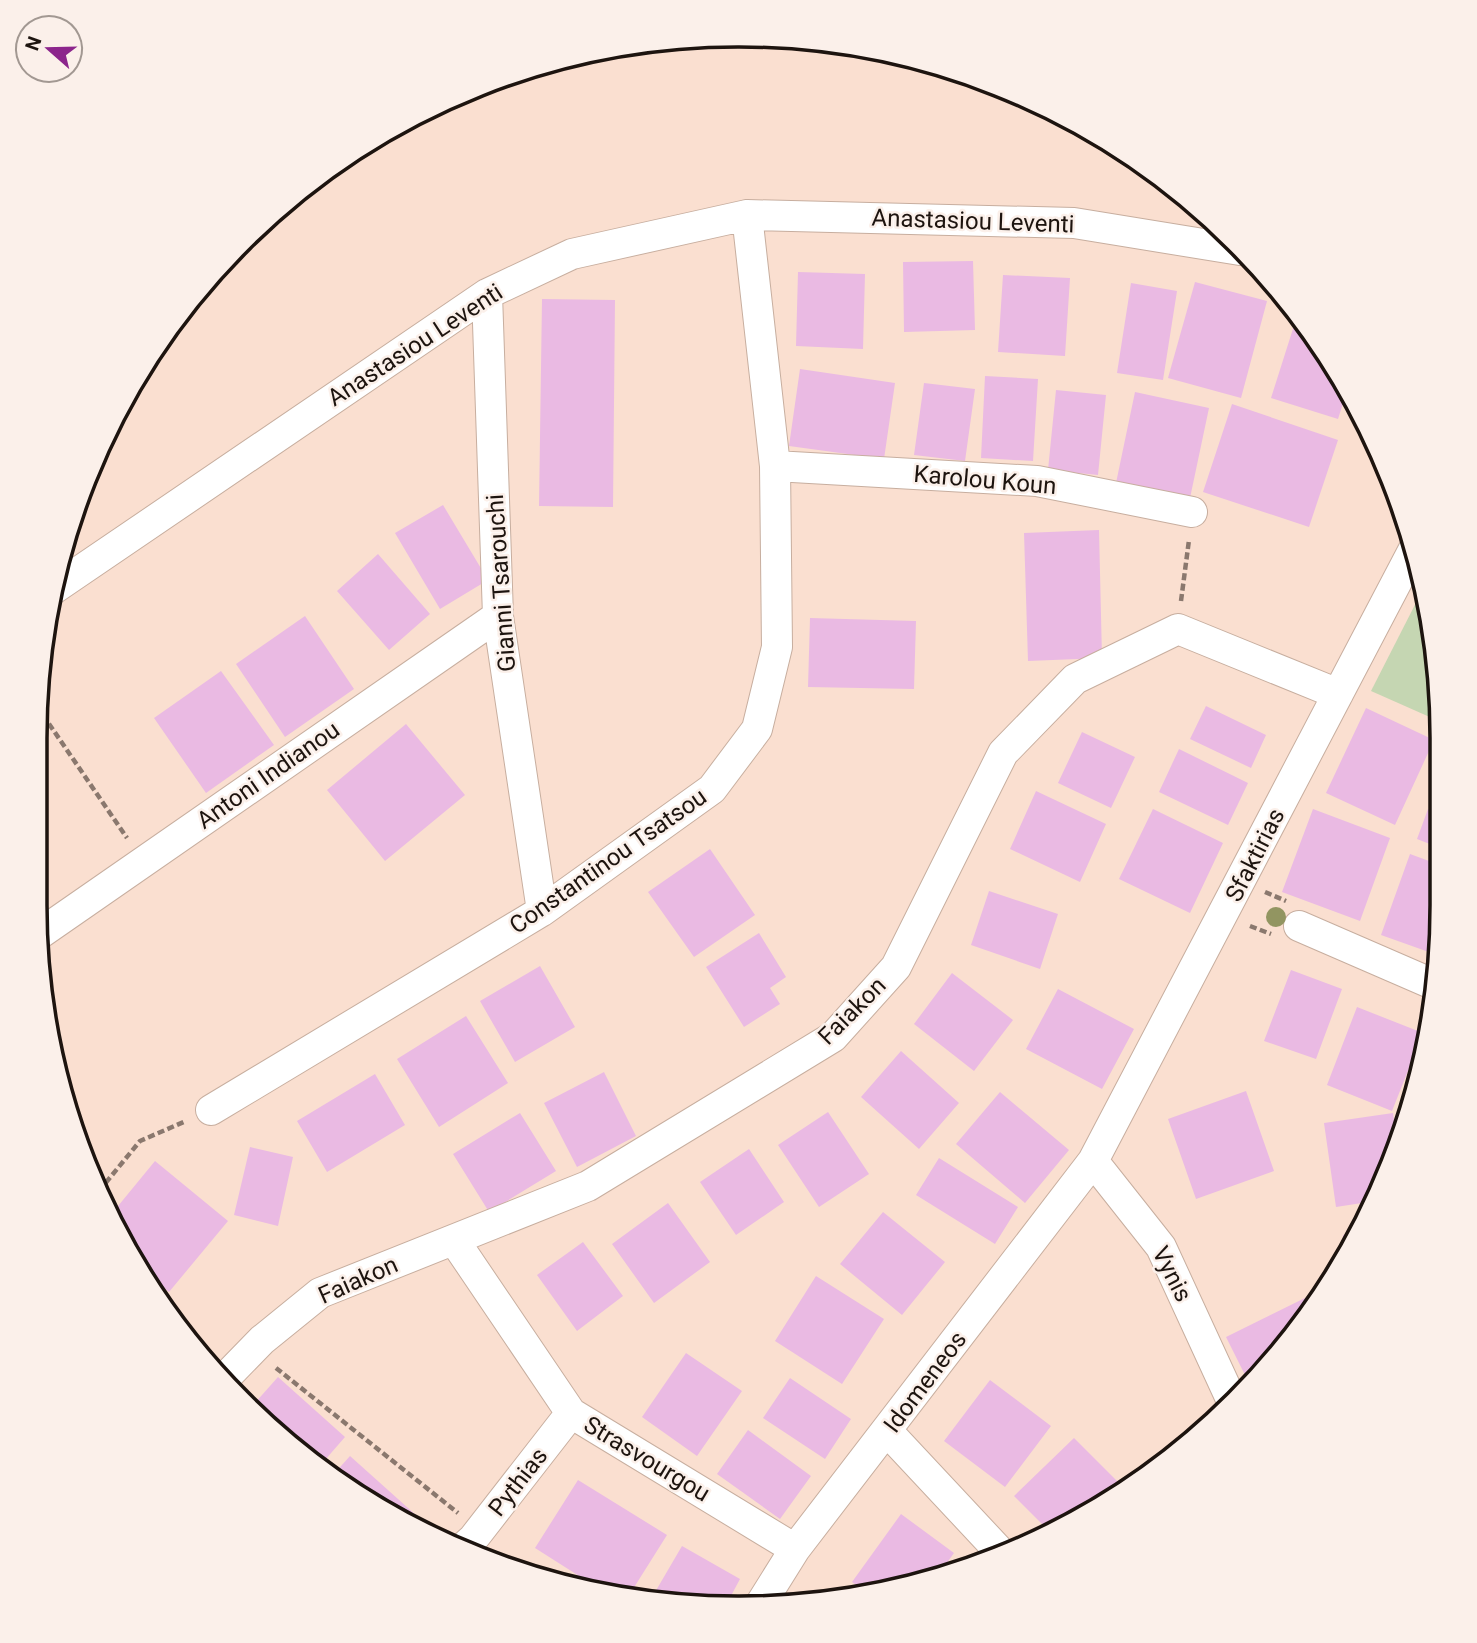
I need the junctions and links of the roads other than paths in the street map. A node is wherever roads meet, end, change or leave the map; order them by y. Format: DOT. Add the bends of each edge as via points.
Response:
graph roads {
  1 [pos="747,215"];
  2 [pos="1224,247"];
  3 [pos="487,294"];
  4 [pos="775,466"];
  5 [pos="1192,512"];
  6 [pos="1407,563"];
  7 [pos="68,575"];
  8 [pos="498,615"];
  9 [pos="1338,694"];
  10 [pos="542,911"];
  11 [pos="48,927"];
  12 [pos="1289,932"];
  13 [pos="1425,981"];
  14 [pos="211,1110"];
  15 [pos="1093,1161"];
  16 [pos="454,1240"];
  17 [pos="231,1372"];
  18 [pos="1228,1392"];
  19 [pos="571,1413"];
  20 [pos="887,1431"];
  21 [pos="472,1539"];
  22 [pos="995,1546"];
  23 [pos="795,1549"];
  24 [pos="766,1595"];
  1 -- 2 [label="street, Anastasiou Leventi" via="1074,223"];
  1 -- 3 [label="street, Anastasiou Leventi" via="572,254"];
  1 -- 4 [label="street, Constantinou Tsatsou"];
  3 -- 7 [label="street, Anastasiou Leventi"];
  3 -- 8 [label="street, Gianni Tsarouchi"];
  4 -- 5 [label="street, Karolou Koun" via="1037,481"];
  4 -- 10 [label="street, Constantinou Tsatsou" via="777,646 757,729 712,789"];
  6 -- 9 [label="street, Sfaktirias"];
  8 -- 10 [label="street, Gianni Tsarouchi"];
  8 -- 11 [label="street, Antoni Indianou"];
  9 -- 15 [label="street, Sfaktirias"];
  9 -- 16 [label="street, Faiakon" via="1178,629 1075,679 1003,753 896,967 833,1037 588,1186"];
  10 -- 14 [label="street, Constantinou Tsatsou"];
  12 -- 13 [label="street"];
  15 -- 18 [label="street, Vynis" via="1161,1247"];
  15 -- 20 [label="street, Idomeneos"];
  16 -- 17 [label="street, Faiakon" via="320,1293"];
  16 -- 19 [label="street, Strasvourgou"];
  19 -- 21 [label="street, Pythias"];
  19 -- 23 [label="street, Strasvourgou"];
  20 -- 22 [label="street"];
  20 -- 23 [label="street, Idomeneos"];
  23 -- 24 [label="street, Idomeneos"];
}
